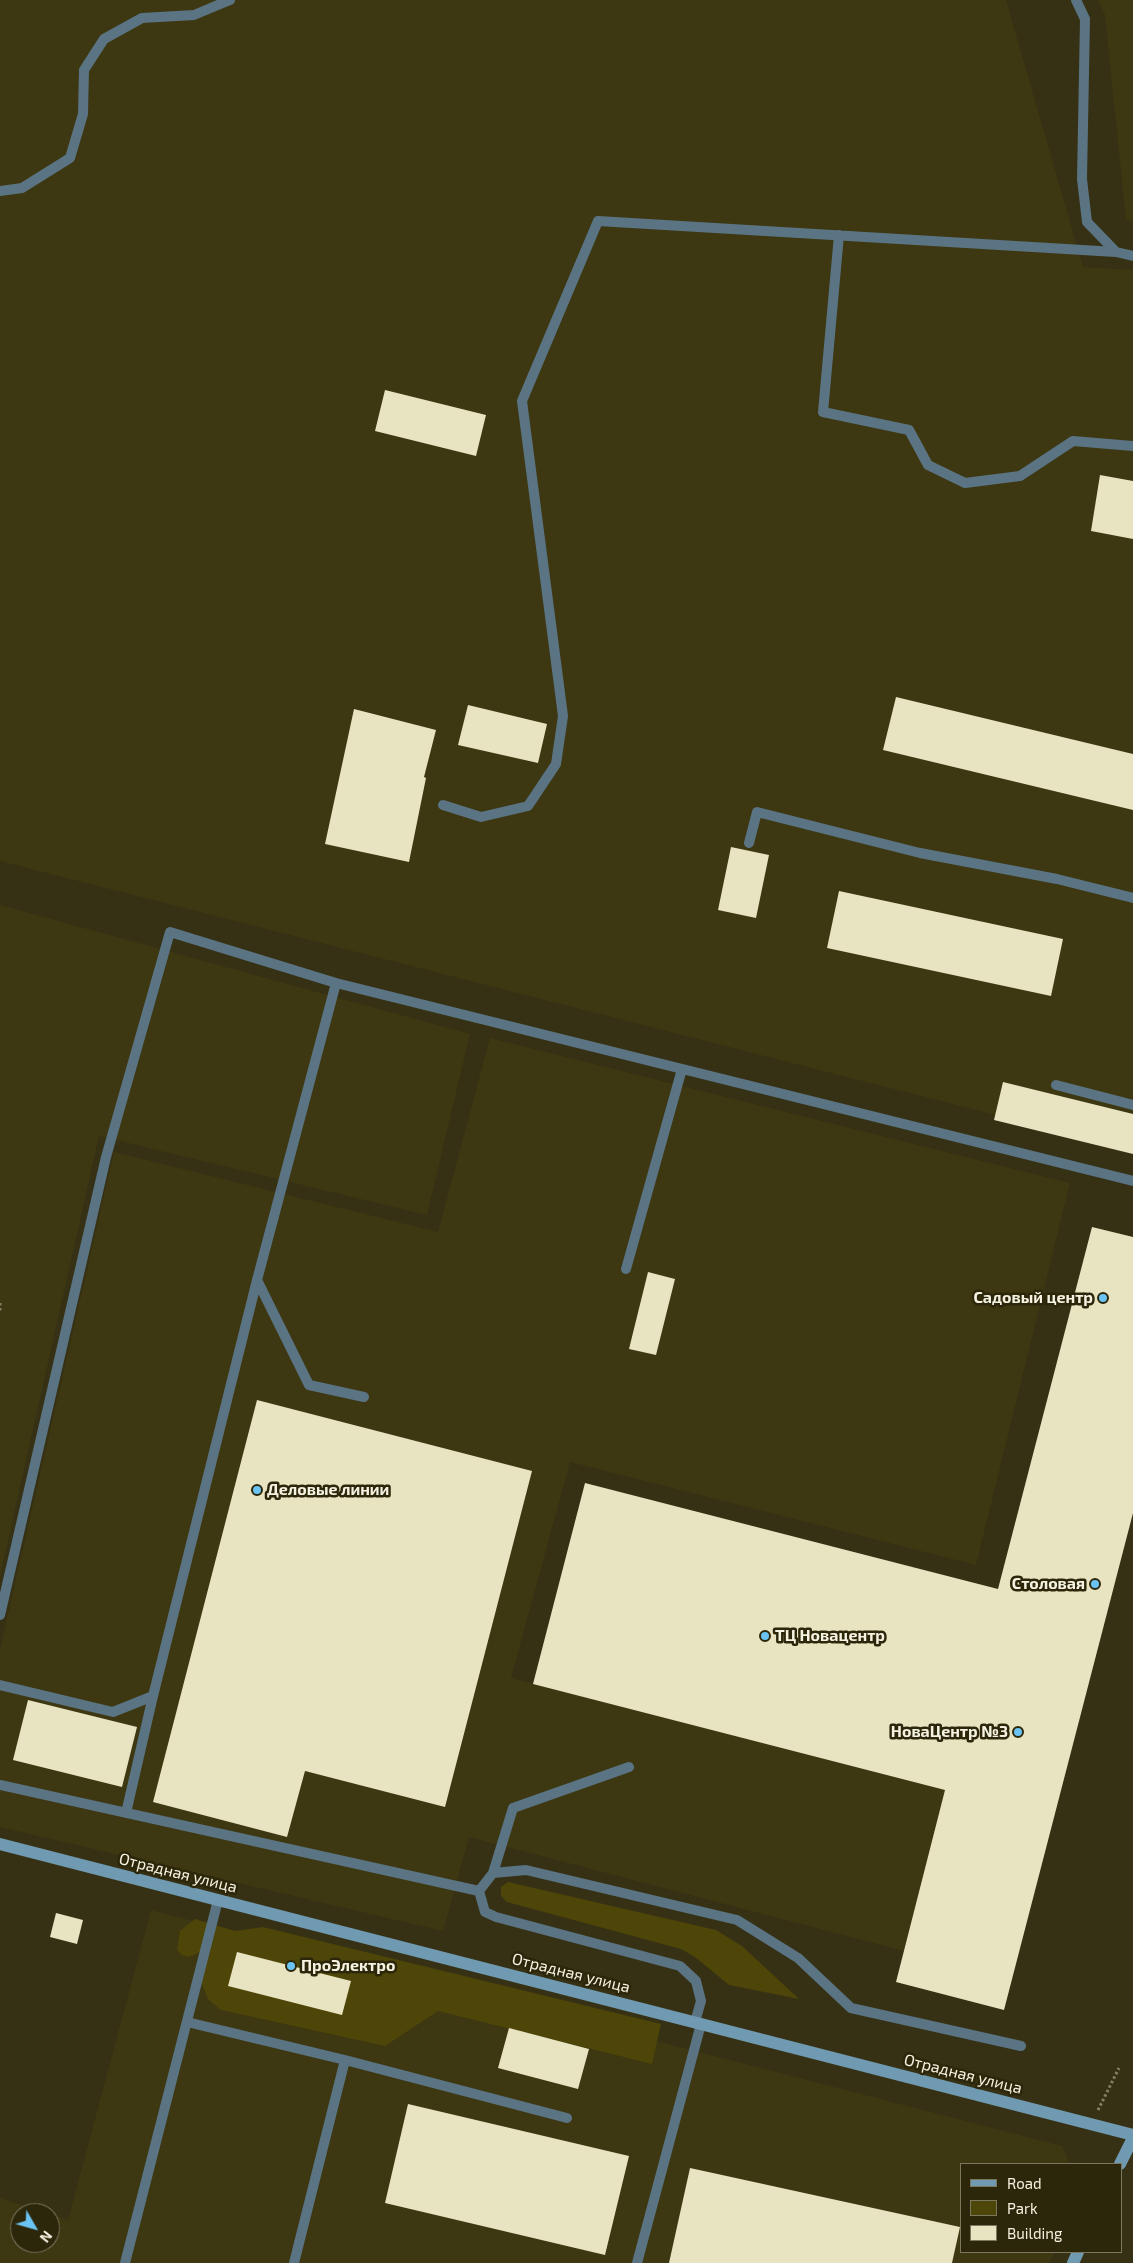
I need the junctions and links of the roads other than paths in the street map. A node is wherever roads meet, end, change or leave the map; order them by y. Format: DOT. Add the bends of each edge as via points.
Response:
graph roads {
  1 [pos="230,0"];
  2 [pos="1076,0"];
  3 [pos="0,191"];
  4 [pos="840,235"];
  5 [pos="1116,252"];
  6 [pos="1133,256"];
  7 [pos="1133,446"];
  8 [pos="443,805"];
  9 [pos="749,843"];
  10 [pos="1133,898"];
  11 [pos="336,983"];
  12 [pos="682,1069"];
  13 [pos="1056,1086"];
  14 [pos="1133,1105"];
  15 [pos="1133,1181"];
  16 [pos="626,1269"];
  17 [pos="257,1280"];
  18 [pos="364,1397"];
  19 [pos="0,1616"];
  20 [pos="0,1685"];
  21 [pos="153,1696"];
  22 [pos="628,1767"];
  23 [pos="0,1785"];
  24 [pos="126,1813"];
  25 [pos="0,1844"];
  26 [pos="492,1873"];
  27 [pos="479,1891"];
  28 [pos="218,1900"];
  29 [pos="187,2022"];
  30 [pos="698,2023"];
  31 [pos="1021,2046"];
  32 [pos="345,2060"];
  33 [pos="567,2118"];
  34 [pos="1133,2136"];
  35 [pos="1120,2163"];
  36 [pos="125,2263"];
  37 [pos="294,2263"];
  38 [pos="636,2263"];
  1 -- 3 [label="lane" via="194,15 142,18 104,39 84,70 83,114 70,158 22,188"];
  2 -- 5 [label="lane" via="1085,19 1082,180 1087,222"];
  4 -- 5 [label="lane"];
  4 -- 7 [label="lane" via="823,412 909,430 928,465 965,483 1020,476 1073,441"];
  4 -- 8 [label="lane" via="598,220 522,401 563,716 556,764 528,806 481,817"];
  5 -- 6 [label="lane"];
  9 -- 10 [label="lane" via="757,812 920,853 1057,879"];
  11 -- 12 [label="lane"];
  11 -- 17 [label="lane"];
  11 -- 19 [label="lane" via="170,932 106,1157"];
  12 -- 15 [label="lane"];
  12 -- 16 [label="lane"];
  13 -- 14 [label="lane"];
  17 -- 18 [label="lane" via="309,1384"];
  17 -- 21 [label="lane"];
  20 -- 21 [label="lane" via="113,1712"];
  21 -- 24 [label="lane"];
  22 -- 26 [label="lane" via="513,1808"];
  23 -- 24 [label="lane"];
  24 -- 27 [label="lane"];
  25 -- 28 [label="main road, Отрадная улица"];
  26 -- 27 [label="lane"];
  26 -- 31 [label="lane" via="526,1870 737,1920 798,1958 851,2008"];
  27 -- 30 [label="lane" via="485,1912 496,1918 680,1966 696,1981 701,2001"];
  28 -- 29 [label="lane"];
  28 -- 30 [label="main road, Отрадная улица"];
  29 -- 32 [label="lane"];
  29 -- 36 [label="lane"];
  30 -- 34 [label="main road, Отрадная улица"];
  30 -- 38 [label="lane"];
  32 -- 33 [label="lane"];
  32 -- 37 [label="lane"];
  34 -- 35 [label="main road"];
}
